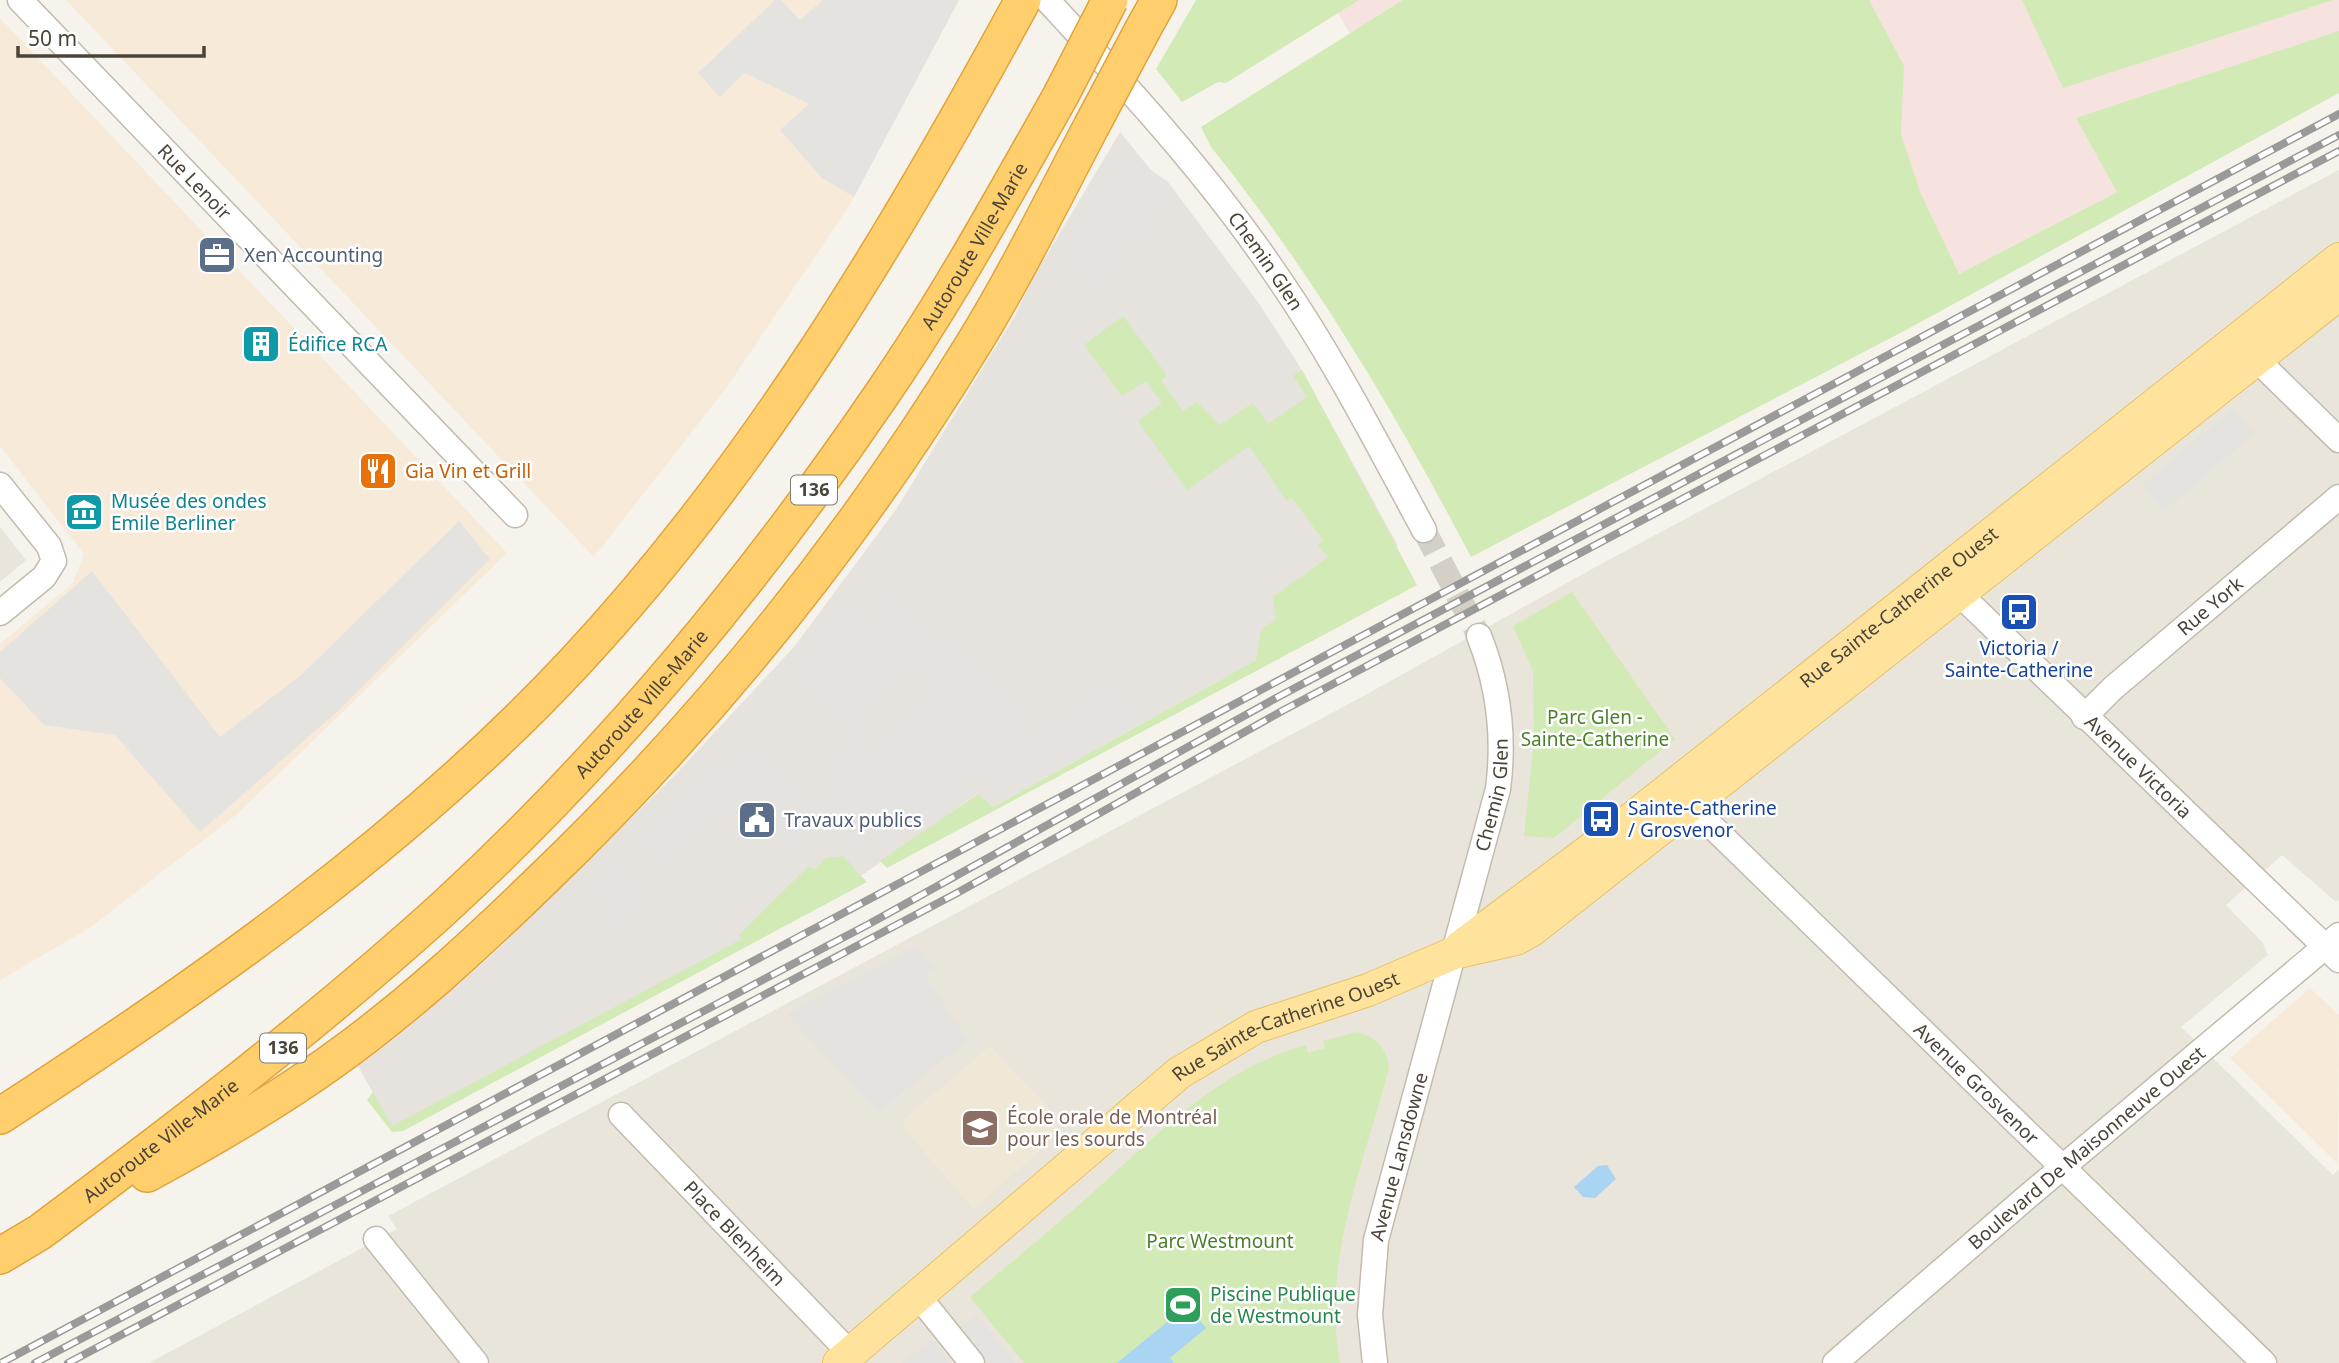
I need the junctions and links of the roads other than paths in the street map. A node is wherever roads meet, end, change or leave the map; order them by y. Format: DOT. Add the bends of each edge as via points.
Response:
graph roads {
  1 [pos="20,0"];
  2 [pos="1023,0"];
  3 [pos="1047,0"];
  4 [pos="1110,0"];
  5 [pos="1151,15"];
  6 [pos="2339,259"];
  7 [pos="2339,294"];
  8 [pos="2255,358"];
  9 [pos="2339,440"];
  10 [pos="0,485"];
  11 [pos="2339,497"];
  12 [pos="515,515"];
  13 [pos="1424,530"];
  14 [pos="1948,583"];
  15 [pos="0,613"];
  16 [pos="1479,636"];
  17 [pos="2084,717"];
  18 [pos="1689,804"];
  19 [pos="2334,947"];
  20 [pos="1454,953"];
  21 [pos="621,1115"];
  22 [pos="0,1116"];
  23 [pos="2063,1168"];
  24 [pos="40,1232"];
  25 [pos="376,1239"];
  26 [pos="0,1256"];
  27 [pos="919,1297"];
  28 [pos="845,1358"];
  29 [pos="476,1363"];
  30 [pos="972,1363"];
  31 [pos="1375,1363"];
  32 [pos="1835,1363"];
  33 [pos="2264,1363"];
  1 -- 12 [label="street, Rue Lenoir"];
  2 -- 22 [label="highway" via="911,200 793,384 701,510 573,664 456,776 339,876 106,1046"];
  3 -- 13 [label="street, Chemin Glen" via="1168,135 1276,273 1326,351"];
  4 -- 24 [label="highway, Autoroute Ville-Marie / 136, bridge" via="972,254 876,403 752,571 608,740 447,904 297,1037"];
  5 -- 24 [label="highway, bridge" via="971,349 825,560 722,690 594,829 427,986 332,1061 199,1146"];
  6 -- 14 [label="main road, Rue Sainte-Catherine Ouest"];
  7 -- 8 [label="main road, Rue Sainte-Catherine Ouest"];
  8 -- 9 [label="street"];
  8 -- 14 [label="main road, Rue Sainte-Catherine Ouest"];
  10 -- 15 [label="street" via="49,546 54,561 44,577"];
  11 -- 17 [label="street, Rue York"];
  14 -- 17 [label="street, Avenue Victoria"];
  14 -- 18 [label="main road, Rue Sainte-Catherine Ouest"];
  14 -- 20 [label="main road, Rue Sainte-Catherine Ouest"];
  16 -- 20 [label="street, Chemin Glen" via="1497,693 1501,769 1491,824"];
  17 -- 19 [label="street, Avenue Victoria"];
  18 -- 20 [label="main road, Rue Sainte-Catherine Ouest" via="1532,930 1516,939"];
  18 -- 23 [label="street, Avenue Grosvenor"];
  19 -- 23 [label="street, Boulevard De Maisonneuve Ouest"];
  20 -- 27 [label="main road, Rue Sainte-Catherine Ouest" via="1368,990 1256,1027 1210,1052 1110,1131"];
  20 -- 31 [label="street, Avenue Lansdowne" via="1376,1240 1370,1315"];
  21 -- 28 [label="street, Place Blenheim"];
  23 -- 32 [label="street, Boulevard De Maisonneuve Ouest"];
  23 -- 33 [label="street, Avenue Grosvenor"];
  24 -- 26 [label="highway, Autoroute Ville-Marie / 136"];
  25 -- 29 [label="street"];
  27 -- 28 [label="main road, Rue Sainte-Catherine Ouest"];
  27 -- 30 [label="street"];
}
